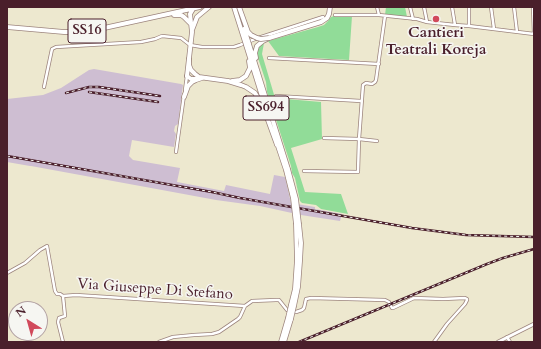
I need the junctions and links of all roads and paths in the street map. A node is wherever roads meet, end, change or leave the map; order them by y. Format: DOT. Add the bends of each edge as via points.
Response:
graph roads {
  1 [pos="200,7"];
  2 [pos="210,7"];
  3 [pos="234,7"];
  4 [pos="238,7"];
  5 [pos="330,7"];
  6 [pos="378,7"];
  7 [pos="410,7"];
  8 [pos="424,7"];
  9 [pos="452,7"];
  10 [pos="469,7"];
  11 [pos="491,7"];
  12 [pos="514,7"];
  13 [pos="533,7"];
  14 [pos="193,8"];
  15 [pos="166,14"];
  16 [pos="379,15"];
  17 [pos="335,16"];
  18 [pos="385,16"];
  19 [pos="197,17"];
  20 [pos="323,17"];
  21 [pos="413,19"];
  22 [pos="427,22"];
  23 [pos="191,25"];
  24 [pos="455,25"];
  25 [pos="469,26"];
  26 [pos="7,27"];
  27 [pos="494,29"];
  28 [pos="192,32"];
  29 [pos="517,32"];
  30 [pos="534,34"];
  31 [pos="269,38"];
  32 [pos="190,45"];
  33 [pos="247,45"];
  34 [pos="269,58"];
  35 [pos="188,59"];
  36 [pos="379,64"];
  37 [pos="187,76"];
  38 [pos="197,77"];
  39 [pos="228,81"];
  40 [pos="262,86"];
  41 [pos="44,87"];
  42 [pos="276,96"];
  43 [pos="184,97"];
  44 [pos="361,101"];
  45 [pos="324,138"];
  46 [pos="359,139"];
  47 [pos="377,141"];
  48 [pos="278,145"];
  49 [pos="176,152"];
  50 [pos="287,170"];
  51 [pos="304,171"];
  52 [pos="7,273"];
  53 [pos="63,296"];
  54 [pos="245,306"];
  55 [pos="287,310"];
  56 [pos="296,312"];
  57 [pos="534,324"];
  58 [pos="507,337"];
  59 [pos="283,340"];
  60 [pos="63,342"];
  61 [pos="159,342"];
  62 [pos="434,342"];
  63 [pos="498,342"];
  64 [pos="510,342"];
  1 -- 14 [label="main road, SS16"];
  2 -- 19 [label="main road"];
  3 -- 33 [label="main road, SS694, bridge"];
  4 -- 31 [label="main road, bridge" via="251,35 262,39"];
  4 -- 33 [label="main road, SS694, bridge"];
  5 -- 31 [label="main road" via="327,18 321,22"];
  6 -- 16 [label="street"];
  7 -- 21 [label="street"];
  8 -- 22 [label="street"];
  9 -- 24 [label="street"];
  10 -- 25 [label="street"];
  11 -- 27 [label="street"];
  12 -- 29 [label="street"];
  13 -- 30 [label="street"];
  14 -- 15 [label="main road, SS16"];
  14 -- 19 [label="main road"];
  14 -- 23 [label="main road" via="190,14"];
  15 -- 23 [label="main road" via="181,15"];
  15 -- 26 [label="main road, SS16" via="80,32"];
  16 -- 17 [label="street"];
  16 -- 18 [label="street"];
  18 -- 21 [label="street"];
  18 -- 36 [label="street"];
  19 -- 28 [label="main road"];
  20 -- 32 [label="street" via="240,45"];
  21 -- 22 [label="street"];
  22 -- 24 [label="street"];
  23 -- 28 [label="main road"];
  24 -- 25 [label="street"];
  25 -- 27 [label="street"];
  27 -- 29 [label="street"];
  28 -- 32 [label="main road"];
  29 -- 30 [label="street"];
  31 -- 40 [label="main road" via="257,46 255,53"];
  32 -- 35 [label="main road"];
  32 -- 41 [label="street" via="181,38 162,36 141,42 56,47 52,49"];
  33 -- 39 [label="main road" via="250,66 248,74 240,80"];
  33 -- 40 [label="main road, SS694"];
  33 -- 48 [label="main road, SS694"];
  34 -- 36 [label="street"];
  35 -- 37 [label="main road"];
  35 -- 38 [label="main road" via="190,68"];
  36 -- 44 [label="street" via="375,82 363,85"];
  37 -- 38 [label="main road" via="191,79"];
  37 -- 43 [label="street"];
  38 -- 39 [label="main road"];
  38 -- 43 [label="main road" via="188,86"];
  39 -- 48 [label="main road" via="251,89 258,97"];
  40 -- 50 [label="main road, SS694"];
  42 -- 44 [label="street"];
  43 -- 49 [label="street"];
  44 -- 46 [label="street"];
  45 -- 46 [label="street"];
  46 -- 47 [label="street"];
  46 -- 51 [label="street" via="358,172"];
  48 -- 50 [label="main road, SS694"];
  50 -- 59 [label="main road, SS694, bridge" via="296,199 301,243 298,287"];
  52 -- 53 [label="street" via="47,246 56,293"];
  53 -- 54 [label="street, Via Giuseppe Di Stefano"];
  53 -- 60 [label="street" via="65,316 59,318 58,322"];
  54 -- 55 [label="street" via="252,301 276,300"];
  54 -- 61 [label="street" via="240,317 219,332 173,337"];
  56 -- 62 [label="street" via="302,310 306,299 311,298 385,300 392,308 414,298 467,299"];
  57 -- 58 [label="street"];
  58 -- 63 [label="street"];
  58 -- 64 [label="street"];
}
